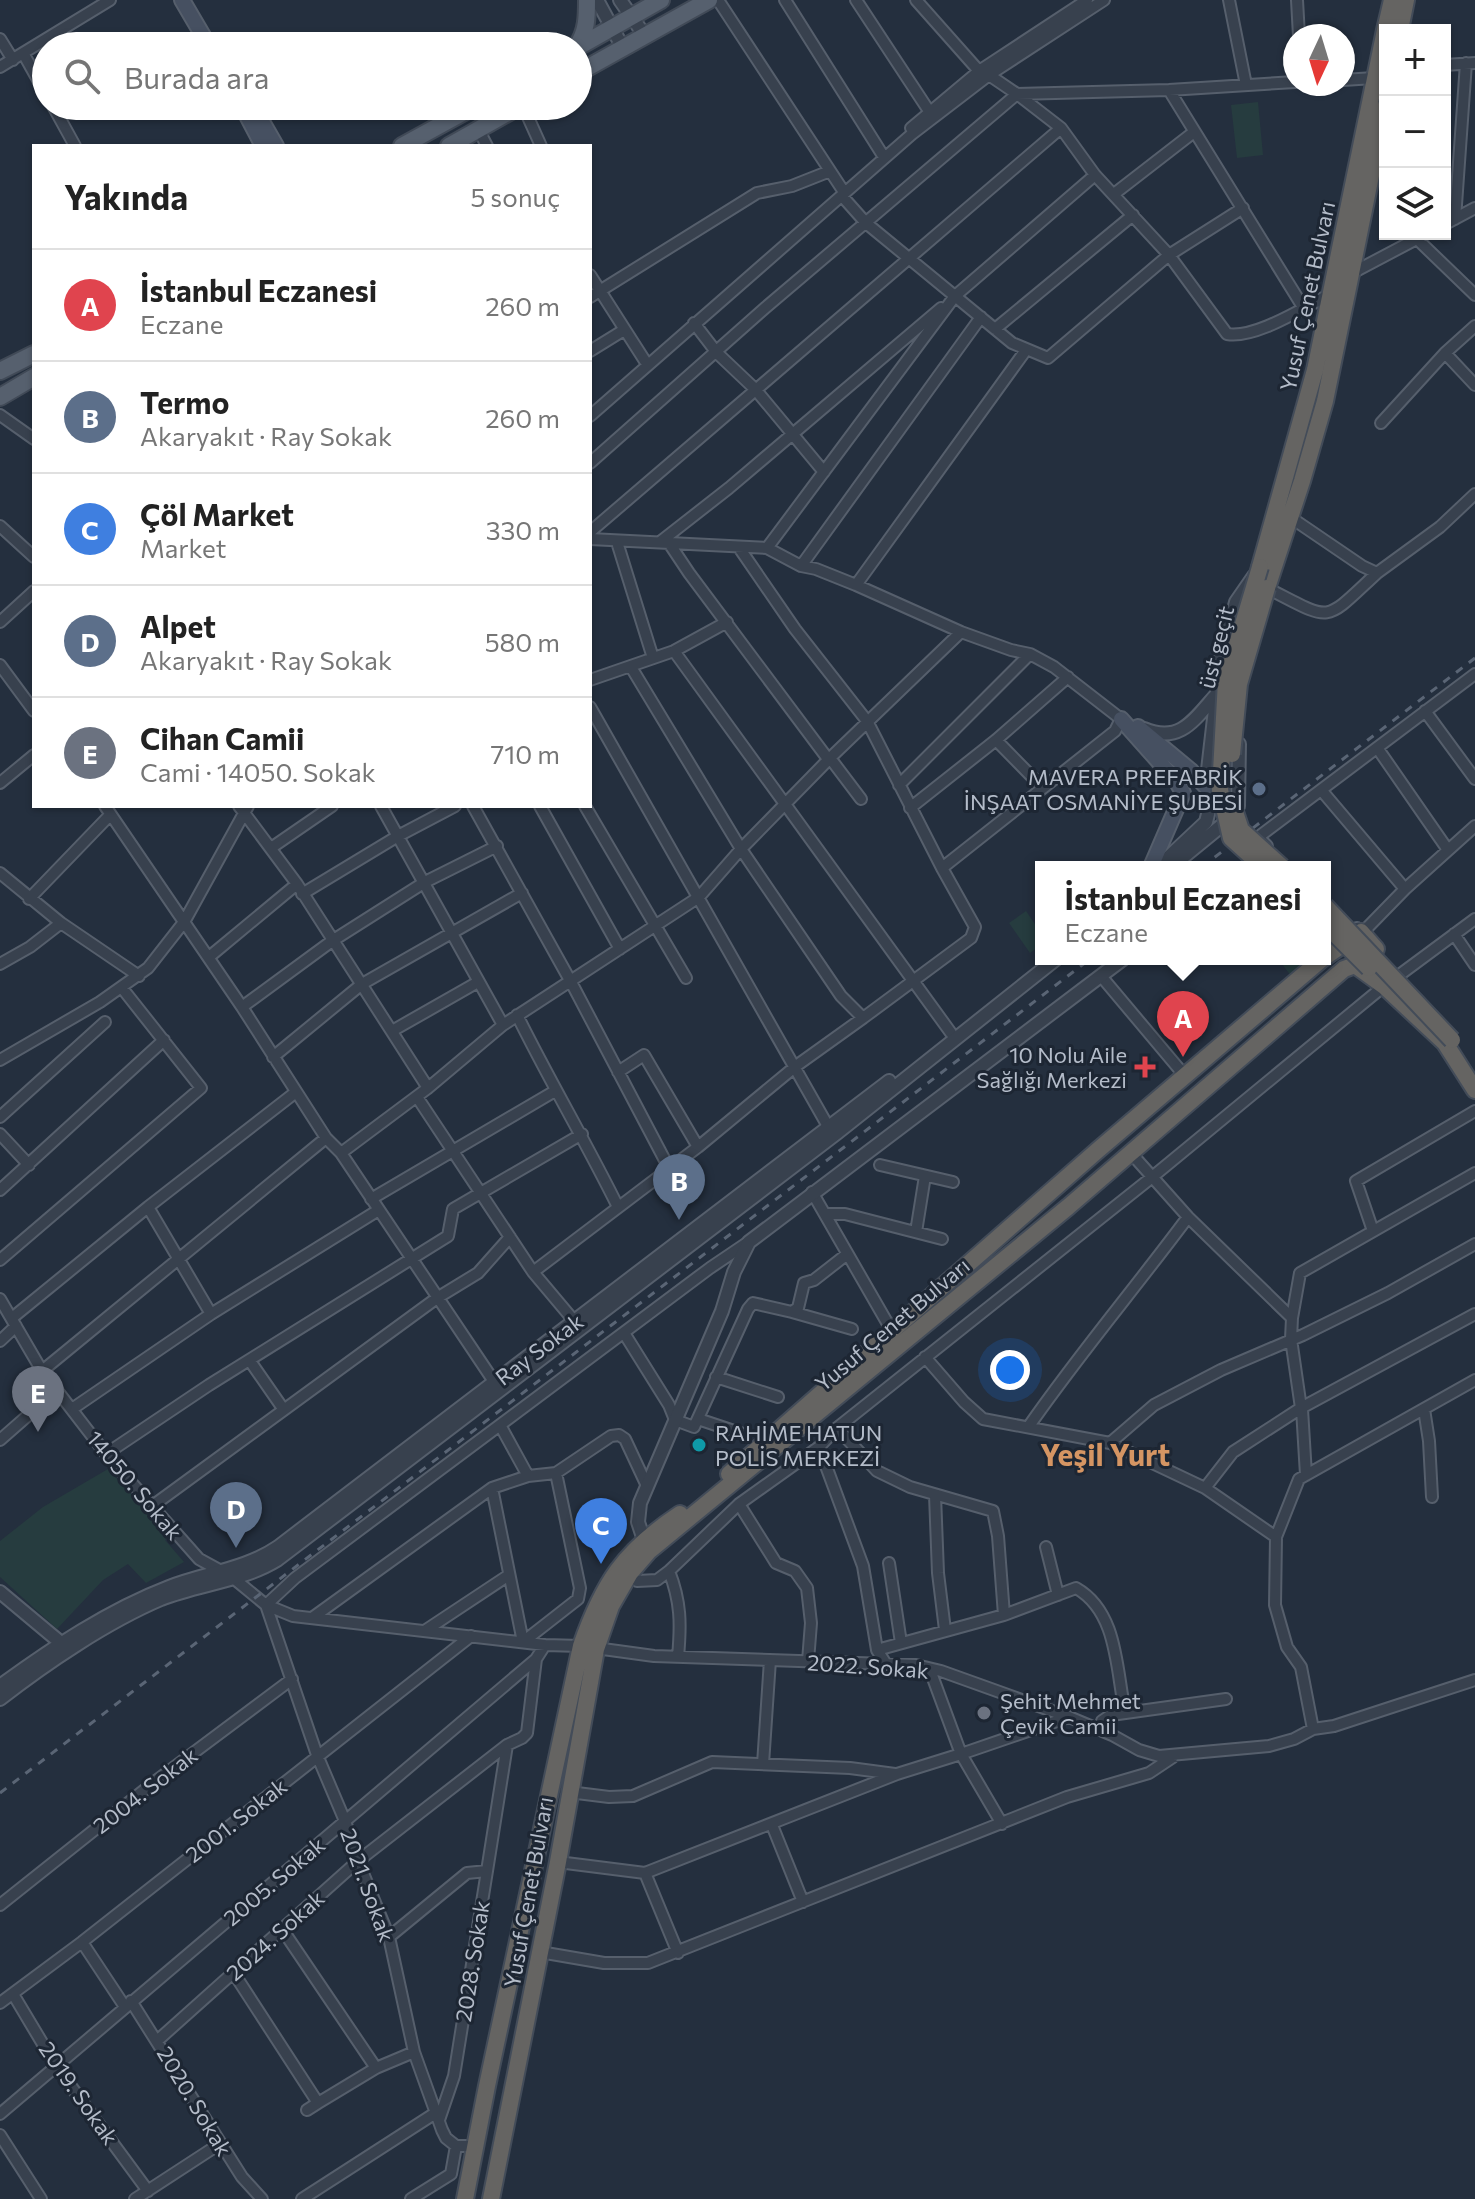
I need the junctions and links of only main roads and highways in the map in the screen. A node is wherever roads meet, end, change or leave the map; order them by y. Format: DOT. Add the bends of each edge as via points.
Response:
graph roads {
  1 [pos="182,0"];
  2 [pos="193,0"];
  3 [pos="587,0"];
  4 [pos="661,0"];
  5 [pos="709,0"];
  6 [pos="1392,0"];
  7 [pos="1406,0"];
  8 [pos="1386,24"];
  9 [pos="1401,24"];
  10 [pos="201,32"];
  11 [pos="211,32"];
  12 [pos="585,32"];
  13 [pos="592,39"];
  14 [pos="592,65"];
  15 [pos="1379,75"];
  16 [pos="249,120"];
  17 [pos="261,120"];
  18 [pos="449,120"];
  19 [pos="495,120"];
  20 [pos="1379,137"];
  21 [pos="262,144"];
  22 [pos="275,144"];
  23 [pos="406,144"];
  24 [pos="452,144"];
  25 [pos="32,355"];
  26 [pos="0,371"];
  27 [pos="32,378"];
  28 [pos="4,394"];
  29 [pos="1260,567"];
  30 [pos="1121,719"];
  31 [pos="1138,727"];
  32 [pos="1233,813"];
  33 [pos="1154,861"];
  34 [pos="1256,861"];
  35 [pos="1275,861"];
  36 [pos="1331,913"];
  37 [pos="1331,930"];
  38 [pos="1331,953"];
  39 [pos="1316,965"];
  40 [pos="1448,1041"];
  41 [pos="1475,1073"];
  42 [pos="1475,1090"];
  43 [pos="646,1546"];
  44 [pos="589,1647"];
  45 [pos="465,2199"];
  46 [pos="491,2199"];
  1 -- 10 [label="main road"];
  2 -- 11 [label="main road"];
  3 -- 12 [label="main road"];
  4 -- 13 [label="main road"];
  5 -- 14 [label="main road"];
  6 -- 8 [label="highway, Yusuf Çenet Bulvarı"];
  7 -- 9 [label="highway"];
  15 -- 29 [label="highway, Yusuf Çenet Bulvarı" via="1304,415"];
  16 -- 21 [label="main road"];
  17 -- 22 [label="main road"];
  18 -- 23 [label="main road"];
  19 -- 24 [label="main road"];
  20 -- 35 [label="highway, Yusuf Çenet Bulvarı, bridge" via="1325,401 1239,684 1228,793 1241,830"];
  25 -- 26 [label="main road"];
  27 -- 28 [label="main road"];
  29 -- 34 [label="highway, üst geçit, bridge" via="1226,681 1220,790 1231,838"];
  30 -- 33 [label="main road" via="1183,793"];
  31 -- 32 [label="main road"];
  36 -- 40 [label="highway, bridge"];
  37 -- 40 [label="highway, bridge"];
  38 -- 40 [label="highway, Yusuf Çenet Bulvarı" via="1361,932"];
  39 -- 43 [label="highway, Yusuf Çenet Bulvarı"];
  40 -- 41 [label="highway"];
  40 -- 42 [label="highway"];
  40 -- 43 [label="highway, Yusuf Çenet Bulvarı" via="1355,965 1344,969 826,1408"];
  43 -- 44 [label="highway, Yusuf Çenet Bulvarı" via="621,1563 601,1597"];
  44 -- 45 [label="highway, Yusuf Çenet Bulvarı"];
  44 -- 46 [label="highway, Yusuf Çenet Bulvarı" via="558,1862"];
}
